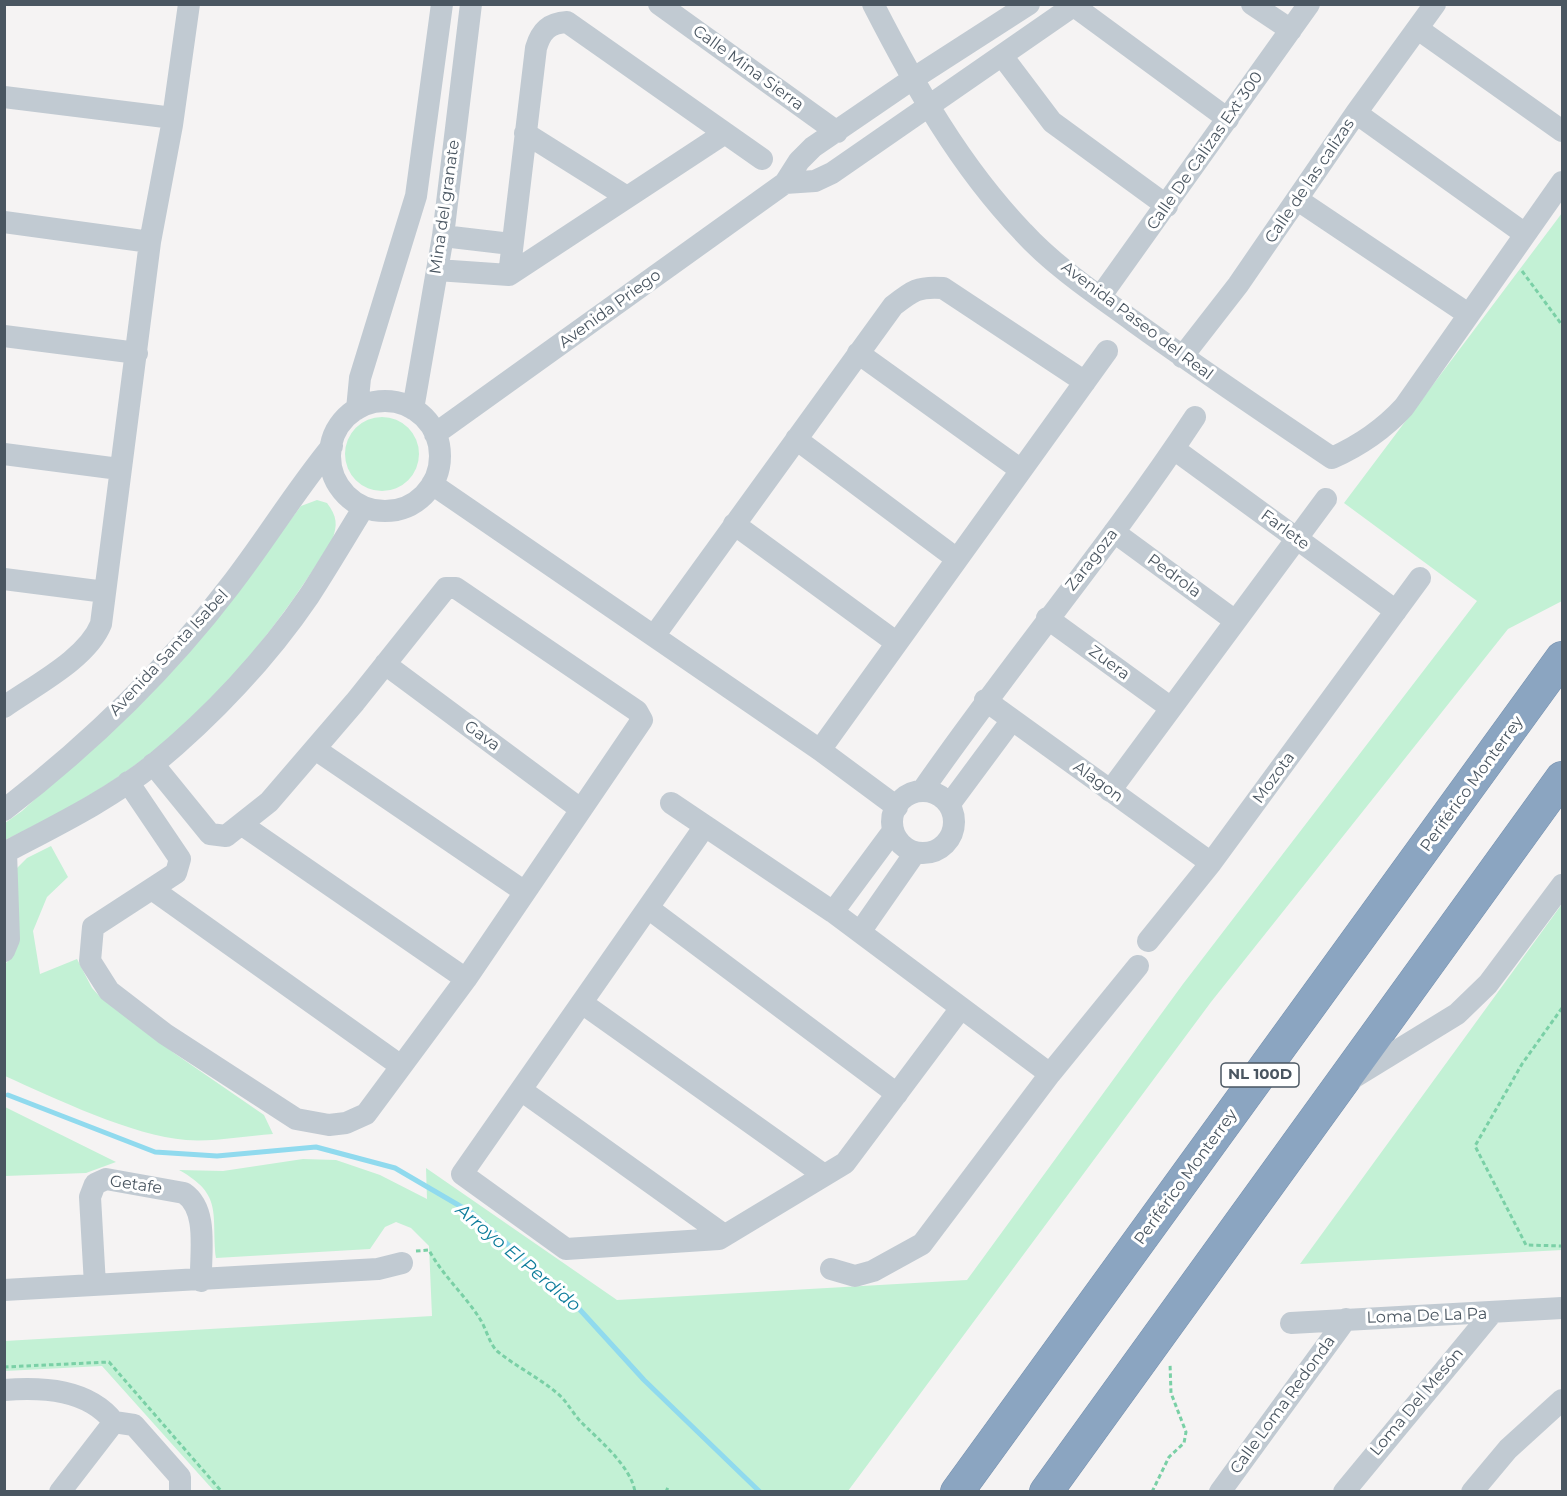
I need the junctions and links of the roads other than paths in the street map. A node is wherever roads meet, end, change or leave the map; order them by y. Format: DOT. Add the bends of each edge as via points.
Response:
graph roads {
  1 [pos="442,4"];
  2 [pos="471,4"];
  3 [pos="658,4"];
  4 [pos="873,4"];
  5 [pos="1029,4"];
  6 [pos="1252,4"];
  7 [pos="1309,4"];
  8 [pos="1435,4"];
  9 [pos="186,5"];
  10 [pos="1075,5"];
  11 [pos="1418,29"];
  12 [pos="1291,30"];
  13 [pos="1003,57"];
  14 [pos="911,80"];
  15 [pos="4,97"];
  16 [pos="928,107"];
  17 [pos="1356,113"];
  18 [pos="173,118"];
  19 [pos="1228,119"];
  20 [pos="1563,130"];
  21 [pos="837,132"];
  22 [pos="525,133"];
  23 [pos="725,133"];
  24 [pos="762,159"];
  25 [pos="1563,182"];
  26 [pos="785,183"];
  27 [pos="627,197"];
  28 [pos="1298,200"];
  29 [pos="1167,206"];
  30 [pos="4,222"];
  31 [pos="1525,234"];
  32 [pos="443,236"];
  33 [pos="150,242"];
  34 [pos="511,244"];
  35 [pos="437,270"];
  36 [pos="509,274"];
  37 [pos="1100,297"];
  38 [pos="1468,314"];
  39 [pos="4,336"];
  40 [pos="1107,351"];
  41 [pos="137,353"];
  42 [pos="858,353"];
  43 [pos="1182,357"];
  44 [pos="1085,382"];
  45 [pos="357,409"];
  46 [pos="413,409"];
  47 [pos="1195,417"];
  48 [pos="435,434"];
  49 [pos="796,439"];
  50 [pos="332,446"];
  51 [pos="1174,449"];
  52 [pos="4,454"];
  53 [pos="120,468"];
  54 [pos="1021,470"];
  55 [pos="432,484"];
  56 [pos="1326,499"];
  57 [pos="364,507"];
  58 [pos="734,524"];
  59 [pos="1114,532"];
  60 [pos="1298,539"];
  61 [pos="957,559"];
  62 [pos="1420,578"];
  63 [pos="4,579"];
  64 [pos="105,592"];
  65 [pos="1396,611"];
  66 [pos="1047,618"];
  67 [pos="1234,620"];
  68 [pos="654,636"];
  69 [pos="897,643"];
  70 [pos="1563,658"];
  71 [pos="385,664"];
  72 [pos="985,700"];
  73 [pos="5,706"];
  74 [pos="1171,708"];
  75 [pos="1012,720"];
  76 [pos="315,748"];
  77 [pos="820,750"];
  78 [pos="153,764"];
  79 [pos="1563,778"];
  80 [pos="128,782"];
  81 [pos="922,791"];
  82 [pos="1110,791"];
  83 [pos="671,803"];
  84 [pos="949,805"];
  85 [pos="897,807"];
  86 [pos="579,808"];
  87 [pos="4,810"];
  88 [pos="241,824"];
  89 [pos="705,826"];
  90 [pos="893,831"];
  91 [pos="5,853"];
  92 [pos="915,853"];
  93 [pos="1211,863"];
  94 [pos="1563,885"];
  95 [pos="152,889"];
  96 [pos="525,892"];
  97 [pos="648,908"];
  98 [pos="832,912"];
  99 [pos="860,932"];
  100 [pos="1148,941"];
  101 [pos="4,951"];
  102 [pos="1138,966"];
  103 [pos="466,979"];
  104 [pos="582,1003"];
  105 [pos="961,1008"];
  106 [pos="402,1066"];
  107 [pos="1050,1074"];
  108 [pos="1340,1086"];
  109 [pos="521,1090"];
  110 [pos="897,1094"];
  111 [pos="824,1175"];
  112 [pos="724,1235"];
  113 [pos="402,1263"];
  114 [pos="831,1269"];
  115 [pos="201,1281"];
  116 [pos="95,1285"];
  117 [pos="4,1290"];
  118 [pos="1563,1308"];
  119 [pos="1491,1314"];
  120 [pos="1346,1319"];
  121 [pos="1291,1323"];
  122 [pos="4,1390"];
  123 [pos="1563,1400"];
  124 [pos="114,1422"];
  125 [pos="60,1491"];
  126 [pos="180,1491"];
  127 [pos="957,1491"];
  128 [pos="1046,1491"];
  129 [pos="1220,1491"];
  130 [pos="1344,1491"];
  131 [pos="1472,1491"];
  1 -- 45 [label="street" via="416,196 360,378"];
  2 -- 32 [label="street, Mina del granate"];
  3 -- 21 [label="street, Calle Mina Sierra"];
  4 -- 14 [label="street, Avenida Paseo del Real"];
  5 -- 14 [label="street, Avenida Priego"];
  6 -- 12 [label="street"];
  7 -- 12 [label="street, Calle De Calizas Ext 300"];
  8 -- 11 [label="street, Calle de las calizas"];
  9 -- 18 [label="street"];
  10 -- 13 [label="street, Avenida Priego"];
  10 -- 19 [label="street"];
  11 -- 17 [label="street, Calle de las calizas"];
  11 -- 20 [label="street"];
  12 -- 19 [label="street, Calle De Calizas Ext 300"];
  13 -- 16 [label="street, Avenida Priego"];
  13 -- 29 [label="street" via="1052,122"];
  14 -- 16 [label="street, Avenida Paseo del Real"];
  14 -- 21 [label="street, Avenida Priego"];
  15 -- 18 [label="street"];
  16 -- 26 [label="street, Avenida Priego" via="823,178"];
  16 -- 37 [label="street, Avenida Paseo del Real" via="968,167 1017,226"];
  17 -- 28 [label="street, Calle de las calizas"];
  17 -- 31 [label="street"];
  18 -- 33 [label="street"];
  19 -- 29 [label="street, Calle De Calizas Ext 300"];
  21 -- 26 [label="street, Avenida Priego" via="805,155"];
  22 -- 23 [label="street" via="540,36 548,26 567,22"];
  22 -- 27 [label="street"];
  22 -- 34 [label="street"];
  23 -- 24 [label="street"];
  23 -- 27 [label="street"];
  25 -- 31 [label="street"];
  26 -- 48 [label="street, Avenida Priego"];
  27 -- 36 [label="street"];
  28 -- 38 [label="street"];
  28 -- 43 [label="street, Calle de las calizas"];
  29 -- 37 [label="street, Calle De Calizas Ext 300"];
  30 -- 33 [label="street"];
  31 -- 38 [label="street"];
  32 -- 34 [label="street"];
  32 -- 35 [label="street, Mina del granate"];
  33 -- 41 [label="street"];
  34 -- 36 [label="street"];
  35 -- 36 [label="street"];
  35 -- 46 [label="street, Mina del granate"];
  37 -- 43 [label="street, Avenida Paseo del Real"];
  38 -- 43 [label="street, Avenida Paseo del Real" via="1387,426 1332,458"];
  39 -- 41 [label="street"];
  40 -- 44 [label="street"];
  41 -- 53 [label="street"];
  42 -- 44 [label="street" via="893,306 923,286 943,288"];
  42 -- 49 [label="street"];
  42 -- 54 [label="street"];
  44 -- 54 [label="street"];
  45 -- 46 [label="street" via="391,402"];
  45 -- 50 [label="street" via="340,425"];
  46 -- 48 [label="street"];
  47 -- 51 [label="street, Zaragoza"];
  48 -- 55 [label="street" via="440,460"];
  49 -- 58 [label="street"];
  49 -- 61 [label="street"];
  50 -- 57 [label="street" via="336,481"];
  50 -- 87 [label="street, Avenida Santa Isabel" via="198,626 77,748"];
  51 -- 59 [label="street, Zaragoza"];
  51 -- 60 [label="street, Farlete"];
  52 -- 53 [label="street"];
  53 -- 64 [label="street"];
  54 -- 61 [label="street"];
  55 -- 57 [label="street" via="420,499 403,508 390,511"];
  55 -- 68 [label="street"];
  56 -- 60 [label="street"];
  57 -- 78 [label="street" via="282,632 211,711"];
  58 -- 68 [label="street"];
  58 -- 69 [label="street"];
  59 -- 66 [label="street, Zaragoza"];
  59 -- 67 [label="street, Pedrola"];
  60 -- 65 [label="street, Farlete"];
  60 -- 67 [label="street"];
  61 -- 69 [label="street"];
  62 -- 65 [label="street, Mozota"];
  63 -- 64 [label="street"];
  64 -- 73 [label="street" via="101,624 94,640"];
  65 -- 93 [label="street, Mozota"];
  66 -- 72 [label="street, Zaragoza"];
  66 -- 74 [label="street, Zuera"];
  67 -- 74 [label="street"];
  68 -- 77 [label="street"];
  69 -- 77 [label="street"];
  70 -- 127 [label="highway, Periférico Monterrey / NL 100D"];
  71 -- 76 [label="street"];
  71 -- 86 [label="street, Gava"];
  71 -- 86 [label="street" via="437,596 446,588 456,588 637,711 642,720"];
  72 -- 75 [label="street, Alagon"];
  72 -- 81 [label="street, Zaragoza"];
  74 -- 82 [label="street"];
  75 -- 82 [label="street, Alagon"];
  75 -- 84 [label="street"];
  76 -- 88 [label="street" via="269,802"];
  76 -- 96 [label="street"];
  77 -- 85 [label="street"];
  78 -- 80 [label="street"];
  78 -- 88 [label="street" via="210,834 226,836"];
  79 -- 108 [label="highway"];
  80 -- 91 [label="street"];
  80 -- 95 [label="street" via="180,860 176,873"];
  81 -- 84 [label="street" via="932,792"];
  81 -- 85 [label="street" via="907,795"];
  82 -- 93 [label="street, Alagon"];
  83 -- 89 [label="street"];
  84 -- 92 [label="street" via="954,825 945,845 936,851"];
  85 -- 90 [label="street"];
  86 -- 96 [label="street"];
  88 -- 103 [label="street"];
  89 -- 97 [label="street"];
  89 -- 98 [label="street"];
  90 -- 92 [label="street" via="905,848"];
  90 -- 98 [label="street"];
  91 -- 101 [label="street" via="9,939"];
  92 -- 99 [label="street"];
  93 -- 100 [label="street, Mozota"];
  94 -- 108 [label="street" via="1488,984 1457,1014"];
  95 -- 106 [label="street"];
  95 -- 106 [label="street" via="93,927 90,961 108,991 165,1034 296,1119 329,1125 366,1114"];
  96 -- 103 [label="street"];
  97 -- 104 [label="street"];
  97 -- 110 [label="street"];
  98 -- 99 [label="street"];
  99 -- 105 [label="street"];
  102 -- 107 [label="street"];
  103 -- 106 [label="street"];
  104 -- 109 [label="street"];
  104 -- 111 [label="street"];
  105 -- 107 [label="street"];
  105 -- 110 [label="street"];
  107 -- 114 [label="street" via="922,1244 873,1271 855,1276"];
  108 -- 128 [label="highway"];
  109 -- 112 [label="street"];
  109 -- 112 [label="street" via="462,1174 566,1248 718,1239"];
  110 -- 111 [label="street" via="845,1163"];
  111 -- 112 [label="street"];
  113 -- 115 [label="street" via="378,1269"];
  115 -- 116 [label="street"];
  115 -- 116 [label="street, Getafe" via="200,1212 194,1200 184,1193 106,1179 95,1184 90,1197"];
  116 -- 117 [label="street"];
  118 -- 119 [label="street, Loma De La Pa"];
  119 -- 120 [label="street, Loma De La Pa"];
  119 -- 130 [label="street, Loma Del Mesón"];
  120 -- 121 [label="street, Loma De La Pa"];
  120 -- 129 [label="street, Calle Loma Redonda"];
  122 -- 124 [label="street" via="62,1392 89,1400"];
  123 -- 131 [label="street" via="1508,1449"];
  124 -- 125 [label="street"];
  124 -- 126 [label="street" via="134,1425 180,1477"];
}
